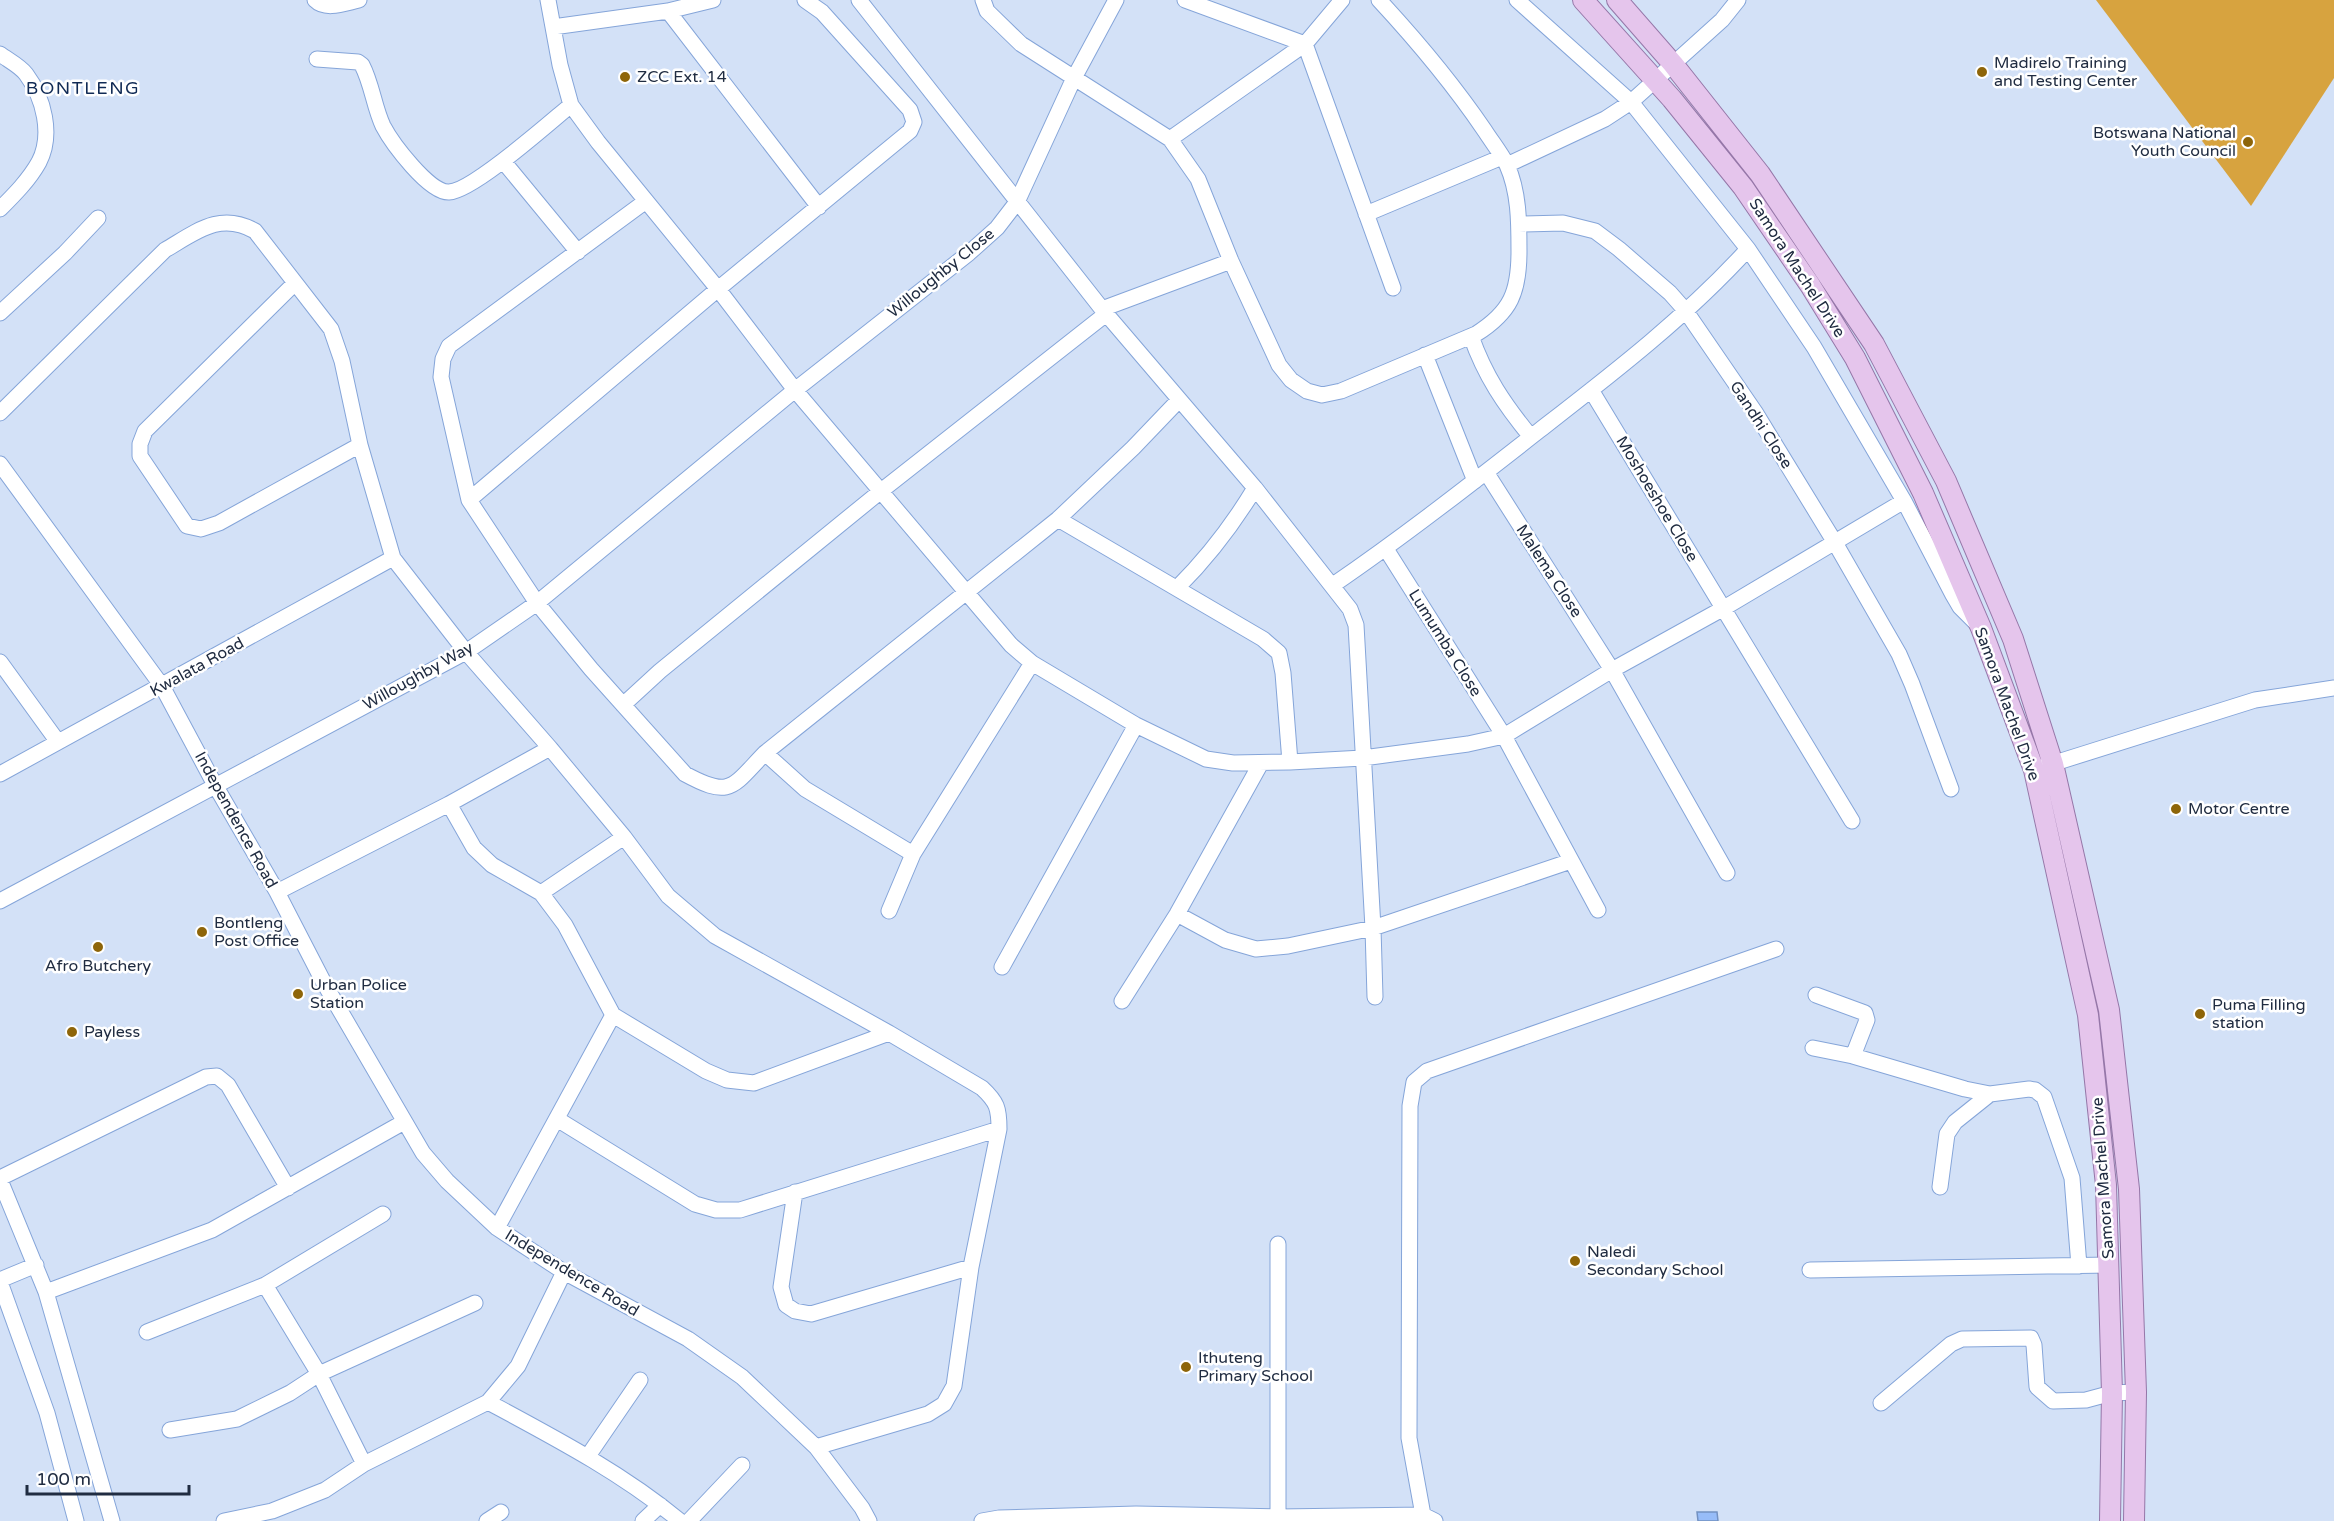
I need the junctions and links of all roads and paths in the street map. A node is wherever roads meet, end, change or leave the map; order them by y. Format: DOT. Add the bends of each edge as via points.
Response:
graph roads {
  1 [pos="315,0"];
  2 [pos="358,0"];
  3 [pos="548,0"];
  4 [pos="713,0"];
  5 [pos="805,0"];
  6 [pos="859,0"];
  7 [pos="983,0"];
  8 [pos="1116,0"];
  9 [pos="1185,0"];
  10 [pos="1342,0"];
  11 [pos="1379,0"];
  12 [pos="1517,0"];
  13 [pos="1583,0"];
  14 [pos="1617,0"];
  15 [pos="1738,0"];
  16 [pos="668,11"];
  17 [pos="553,27"];
  18 [pos="1305,44"];
  19 [pos="0,54"];
  20 [pos="317,59"];
  21 [pos="1673,64"];
  22 [pos="1074,78"];
  23 [pos="1656,82"];
  24 [pos="1631,102"];
  25 [pos="571,105"];
  26 [pos="1170,139"];
  27 [pos="503,161"];
  28 [pos="1504,161"];
  29 [pos="646,201"];
  30 [pos="1017,202"];
  31 [pos="819,207"];
  32 [pos="0,209"];
  33 [pos="1366,214"];
  34 [pos="98,218"];
  35 [pos="1519,224"];
  36 [pos="1748,249"];
  37 [pos="578,252"];
  38 [pos="1231,261"];
  39 [pos="295,283"];
  40 [pos="1393,288"];
  41 [pos="718,289"];
  42 [pos="1685,310"];
  43 [pos="1104,311"];
  44 [pos="0,313"];
  45 [pos="1471,336"];
  46 [pos="1425,356"];
  47 [pos="795,390"];
  48 [pos="1591,390"];
  49 [pos="1178,401"];
  50 [pos="0,413"];
  51 [pos="1531,437"];
  52 [pos="360,445"];
  53 [pos="0,464"];
  54 [pos="1481,477"];
  55 [pos="1255,488"];
  56 [pos="881,491"];
  57 [pos="469,500"];
  58 [pos="1904,501"];
  59 [pos="1058,519"];
  60 [pos="1834,542"];
  61 [pos="1386,549"];
  62 [pos="393,558"];
  63 [pos="1333,585"];
  64 [pos="1178,587"];
  65 [pos="965,591"];
  66 [pos="537,603"];
  67 [pos="1724,608"];
  68 [pos="1981,628"];
  69 [pos="466,652"];
  70 [pos="0,662"];
  71 [pos="1032,663"];
  72 [pos="1612,670"];
  73 [pos="162,686"];
  74 [pos="2334,688"];
  75 [pos="623,705"];
  76 [pos="1136,725"];
  77 [pos="1504,736"];
  78 [pos="58,742"];
  79 [pos="550,748"];
  80 [pos="765,753"];
  81 [pos="1363,758"];
  82 [pos="1290,762"];
  83 [pos="1261,763"];
  84 [pos="2053,764"];
  85 [pos="2034,770"];
  86 [pos="0,774"];
  87 [pos="215,785"];
  88 [pos="1951,789"];
  89 [pos="449,804"];
  90 [pos="1852,821"];
  91 [pos="624,837"];
  92 [pos="913,854"];
  93 [pos="1571,861"];
  94 [pos="1726,873"];
  95 [pos="277,892"];
  96 [pos="541,893"];
  97 [pos="0,901"];
  98 [pos="1598,910"];
  99 [pos="889,911"];
  100 [pos="1177,914"];
  101 [pos="1373,928"];
  102 [pos="1776,949"];
  103 [pos="1002,967"];
  104 [pos="1816,995"];
  105 [pos="1375,997"];
  106 [pos="1122,1001"];
  107 [pos="613,1015"];
  108 [pos="889,1033"];
  109 [pos="1812,1048"];
  110 [pos="1853,1056"];
  111 [pos="1990,1094"];
  112 [pos="557,1119"];
  113 [pos="404,1122"];
  114 [pos="999,1129"];
  115 [pos="0,1179"];
  116 [pos="1940,1187"];
  117 [pos="288,1188"];
  118 [pos="795,1192"];
  119 [pos="383,1214"];
  120 [pos="496,1228"];
  121 [pos="1278,1244"];
  122 [pos="36,1265"];
  123 [pos="2110,1265"];
  124 [pos="2079,1266"];
  125 [pos="972,1268"];
  126 [pos="1810,1270"];
  127 [pos="564,1272"];
  128 [pos="0,1281"];
  129 [pos="265,1285"];
  130 [pos="46,1292"];
  131 [pos="475,1303"];
  132 [pos="147,1332"];
  133 [pos="319,1374"];
  134 [pos="640,1380"];
  135 [pos="2136,1392"];
  136 [pos="2112,1393"];
  137 [pos="488,1402"];
  138 [pos="1881,1403"];
  139 [pos="170,1430"];
  140 [pos="816,1447"];
  141 [pos="588,1456"];
  142 [pos="364,1464"];
  143 [pos="741,1465"];
  144 [pos="660,1504"];
  145 [pos="501,1512"];
  146 [pos="275,1516"];
  147 [pos="1287,1518"];
  148 [pos="1351,1518"];
  149 [pos="1429,1518"];
  150 [pos="999,1520"];
  151 [pos="76,1521"];
  152 [pos="112,1521"];
  153 [pos="224,1521"];
  154 [pos="487,1521"];
  155 [pos="644,1521"];
  156 [pos="680,1521"];
  157 [pos="689,1521"];
  158 [pos="868,1521"];
  159 [pos="982,1521"];
  160 [pos="2110,1521"];
  161 [pos="2134,1521"];
  1 -- 2 [label="street" via="327,7"];
  3 -- 17 [label="street"];
  4 -- 16 [label="street"];
  5 -- 31 [label="street" via="822,12 902,101 914,122 910,131"];
  6 -- 30 [label="street"];
  7 -- 22 [label="street" via="987,11 1021,44"];
  8 -- 22 [label="street, Willoughby Close"];
  9 -- 18 [label="street"];
  10 -- 18 [label="street"];
  11 -- 28 [label="street" via="1460,95"];
  12 -- 24 [label="street"];
  13 -- 23 [label="main road, Samora Machel Drive"];
  14 -- 21 [label="main road, Samora Machel Drive"];
  15 -- 21 [label="street" via="1722,20"];
  16 -- 17 [label="street"];
  16 -- 31 [label="street"];
  17 -- 25 [label="street"];
  18 -- 26 [label="street"];
  18 -- 33 [label="street"];
  19 -- 32 [label="street" via="25,72 38,95 47,136 39,161"];
  20 -- 27 [label="street" via="362,65 382,124 397,149 433,186 447,192 461,189"];
  21 -- 23 [label="street"];
  21 -- 84 [label="main road, Samora Machel Drive" via="1760,174 1874,344 1955,502 2013,639"];
  22 -- 26 [label="street"];
  22 -- 30 [label="street, Willoughby Close"];
  23 -- 24 [label="street"];
  23 -- 68 [label="main road, Samora Machel Drive" via="1743,187 1855,358 1923,493"];
  24 -- 28 [label="street" via="1605,120"];
  24 -- 36 [label="street"];
  25 -- 27 [label="street"];
  25 -- 29 [label="street"];
  26 -- 38 [label="street" via="1198,179"];
  27 -- 37 [label="street"];
  28 -- 33 [label="street"];
  28 -- 35 [label="street" via="1513,184"];
  29 -- 37 [label="street"];
  29 -- 41 [label="street"];
  30 -- 43 [label="street"];
  30 -- 47 [label="street, Willoughby Close" via="997,228 969,253"];
  31 -- 41 [label="street"];
  33 -- 40 [label="street"];
  34 -- 44 [label="street"];
  35 -- 42 [label="street, Gandhi Close" via="1563,223 1594,231 1670,293"];
  35 -- 45 [label="street" via="1519,269 1512,297 1490,325"];
  36 -- 42 [label="street"];
  36 -- 58 [label="street" via="1814,347"];
  37 -- 57 [label="street" via="449,346 443,359 441,377"];
  38 -- 43 [label="street"];
  38 -- 46 [label="street" via="1279,364 1291,380 1307,391 1322,395 1341,392"];
  39 -- 50 [label="street" via="255,231 243,224 226,221 196,231 165,250"];
  39 -- 52 [label="street" via="331,329"];
  39 -- 52 [label="street" via="145,431 140,456 187,526 201,529 219,523"];
  41 -- 47 [label="street"];
  41 -- 57 [label="street"];
  42 -- 48 [label="street"];
  42 -- 60 [label="street, Gandhi Close" via="1755,412"];
  43 -- 49 [label="street"];
  43 -- 56 [label="street"];
  45 -- 46 [label="street"];
  45 -- 51 [label="street" via="1485,374"];
  46 -- 54 [label="street, Malema Close"];
  47 -- 56 [label="street"];
  47 -- 66 [label="street, Willoughby Way"];
  48 -- 51 [label="street"];
  48 -- 67 [label="street, Moshoeshoe Close"];
  49 -- 55 [label="street"];
  49 -- 59 [label="street"];
  51 -- 54 [label="street"];
  52 -- 62 [label="street"];
  53 -- 73 [label="street, Independence Road"];
  54 -- 61 [label="street"];
  54 -- 72 [label="street, Malema Close"];
  55 -- 63 [label="street"];
  55 -- 64 [label="street" via="1232,527"];
  56 -- 65 [label="street"];
  56 -- 75 [label="street" via="660,670"];
  57 -- 66 [label="street"];
  58 -- 60 [label="street"];
  58 -- 68 [label="street" via="1960,607"];
  59 -- 64 [label="street"];
  59 -- 65 [label="street"];
  60 -- 67 [label="street"];
  60 -- 88 [label="street, Gandhi Close" via="1905,664"];
  61 -- 63 [label="street"];
  61 -- 77 [label="street, Lumumba Close"];
  62 -- 69 [label="street"];
  62 -- 73 [label="street, Kwalata Road"];
  63 -- 81 [label="street" via="1356,625"];
  64 -- 82 [label="street" via="1263,639 1278,653"];
  65 -- 71 [label="street" via="1011,645"];
  65 -- 80 [label="street"];
  66 -- 69 [label="street, Willoughby Way"];
  66 -- 75 [label="street"];
  67 -- 72 [label="street"];
  67 -- 90 [label="street, Moshoeshoe Close"];
  68 -- 85 [label="main road, Samora Machel Drive"];
  69 -- 79 [label="street"];
  69 -- 87 [label="street, Willoughby Way"];
  70 -- 78 [label="street"];
  71 -- 76 [label="street"];
  71 -- 92 [label="street"];
  72 -- 77 [label="street"];
  72 -- 94 [label="street, Malema Close"];
  73 -- 78 [label="street, Kwalata Road"];
  73 -- 87 [label="street, Independence Road"];
  74 -- 84 [label="street" via="2264,698"];
  75 -- 80 [label="street" via="685,774 703,784 722,789 735,784"];
  76 -- 83 [label="street" via="1206,759"];
  76 -- 103 [label="street"];
  77 -- 81 [label="street"];
  77 -- 93 [label="street, Lumumba Close"];
  78 -- 86 [label="street, Kwalata Road"];
  79 -- 89 [label="street"];
  79 -- 91 [label="street"];
  80 -- 92 [label="street" via="806,789"];
  81 -- 82 [label="street"];
  81 -- 101 [label="street"];
  82 -- 83 [label="street"];
  83 -- 100 [label="street"];
  84 -- 85 [label="street"];
  84 -- 135 [label="main road, Samora Machel Drive" via="2109,1010 2129,1189"];
  85 -- 123 [label="main road, Samora Machel Drive" via="2088,1015 2106,1185"];
  87 -- 95 [label="street, Independence Road"];
  87 -- 97 [label="street, Willoughby Way"];
  89 -- 95 [label="street"];
  89 -- 96 [label="street" via="474,848 492,865"];
  91 -- 96 [label="street"];
  91 -- 108 [label="street" via="668,896 715,936"];
  92 -- 99 [label="street"];
  93 -- 98 [label="street, Lumumba Close"];
  93 -- 101 [label="street"];
  95 -- 113 [label="street, Independence Road" via="324,984"];
  96 -- 107 [label="street" via="565,925"];
  100 -- 101 [label="street" via="1225,940 1257,949"];
  100 -- 106 [label="street"];
  101 -- 105 [label="street"];
  102 -- 149 [label="street" via="1427,1071 1414,1082 1410,1106 1409,1438"];
  104 -- 110 [label="street" via="1867,1016"];
  107 -- 108 [label="street" via="706,1071 727,1080 754,1083"];
  107 -- 112 [label="street"];
  108 -- 114 [label="street" via="981,1088 994,1100"];
  109 -- 110 [label="street"];
  110 -- 111 [label="street"];
  111 -- 116 [label="street" via="1951,1126"];
  111 -- 124 [label="street" via="2029,1089 2044,1097 2072,1178"];
  112 -- 118 [label="street" via="695,1204 716,1210 740,1210"];
  112 -- 120 [label="street"];
  113 -- 117 [label="street"];
  113 -- 120 [label="street, Independence Road" via="447,1181"];
  114 -- 118 [label="street"];
  114 -- 125 [label="street"];
  115 -- 117 [label="street" via="206,1077 217,1076 228,1085"];
  115 -- 122 [label="street"];
  117 -- 130 [label="street" via="212,1230"];
  118 -- 125 [label="street" via="781,1287 786,1305 795,1311 811,1314"];
  119 -- 129 [label="street"];
  120 -- 127 [label="street, Independence Road"];
  121 -- 147 [label="street"];
  122 -- 128 [label="street"];
  122 -- 130 [label="street"];
  123 -- 124 [label="street"];
  123 -- 136 [label="main road, Samora Machel Drive"];
  124 -- 126 [label="street"];
  125 -- 140 [label="street" via="954,1386 944,1404 928,1414"];
  127 -- 137 [label="street" via="518,1366"];
  127 -- 140 [label="street, Independence Road" via="696,1346 742,1377"];
  128 -- 151 [label="street" via="47,1413"];
  129 -- 132 [label="street"];
  129 -- 133 [label="street"];
  130 -- 152 [label="street"];
  131 -- 133 [label="street"];
  133 -- 139 [label="street" via="237,1419"];
  133 -- 142 [label="street"];
  134 -- 141 [label="street"];
  135 -- 136 [label="street"];
  135 -- 161 [label="main road, Samora Machel Drive"];
  136 -- 138 [label="street" via="2086,1400 2054,1401 2037,1387 2031,1338 1962,1339"];
  136 -- 160 [label="main road, Samora Machel Drive"];
  137 -- 141 [label="street"];
  137 -- 142 [label="street"];
  140 -- 158 [label="street, Independence Road"];
  141 -- 144 [label="street"];
  142 -- 146 [label="street"];
  143 -- 157 [label="street"];
  144 -- 155 [label="street"];
  144 -- 156 [label="street"];
  145 -- 154 [label="street"];
  146 -- 153 [label="street"];
  147 -- 148 [label="street"];
  147 -- 150 [label="street" via="1136,1514"];
  148 -- 149 [label="street"];
  150 -- 159 [label="street"];
}
